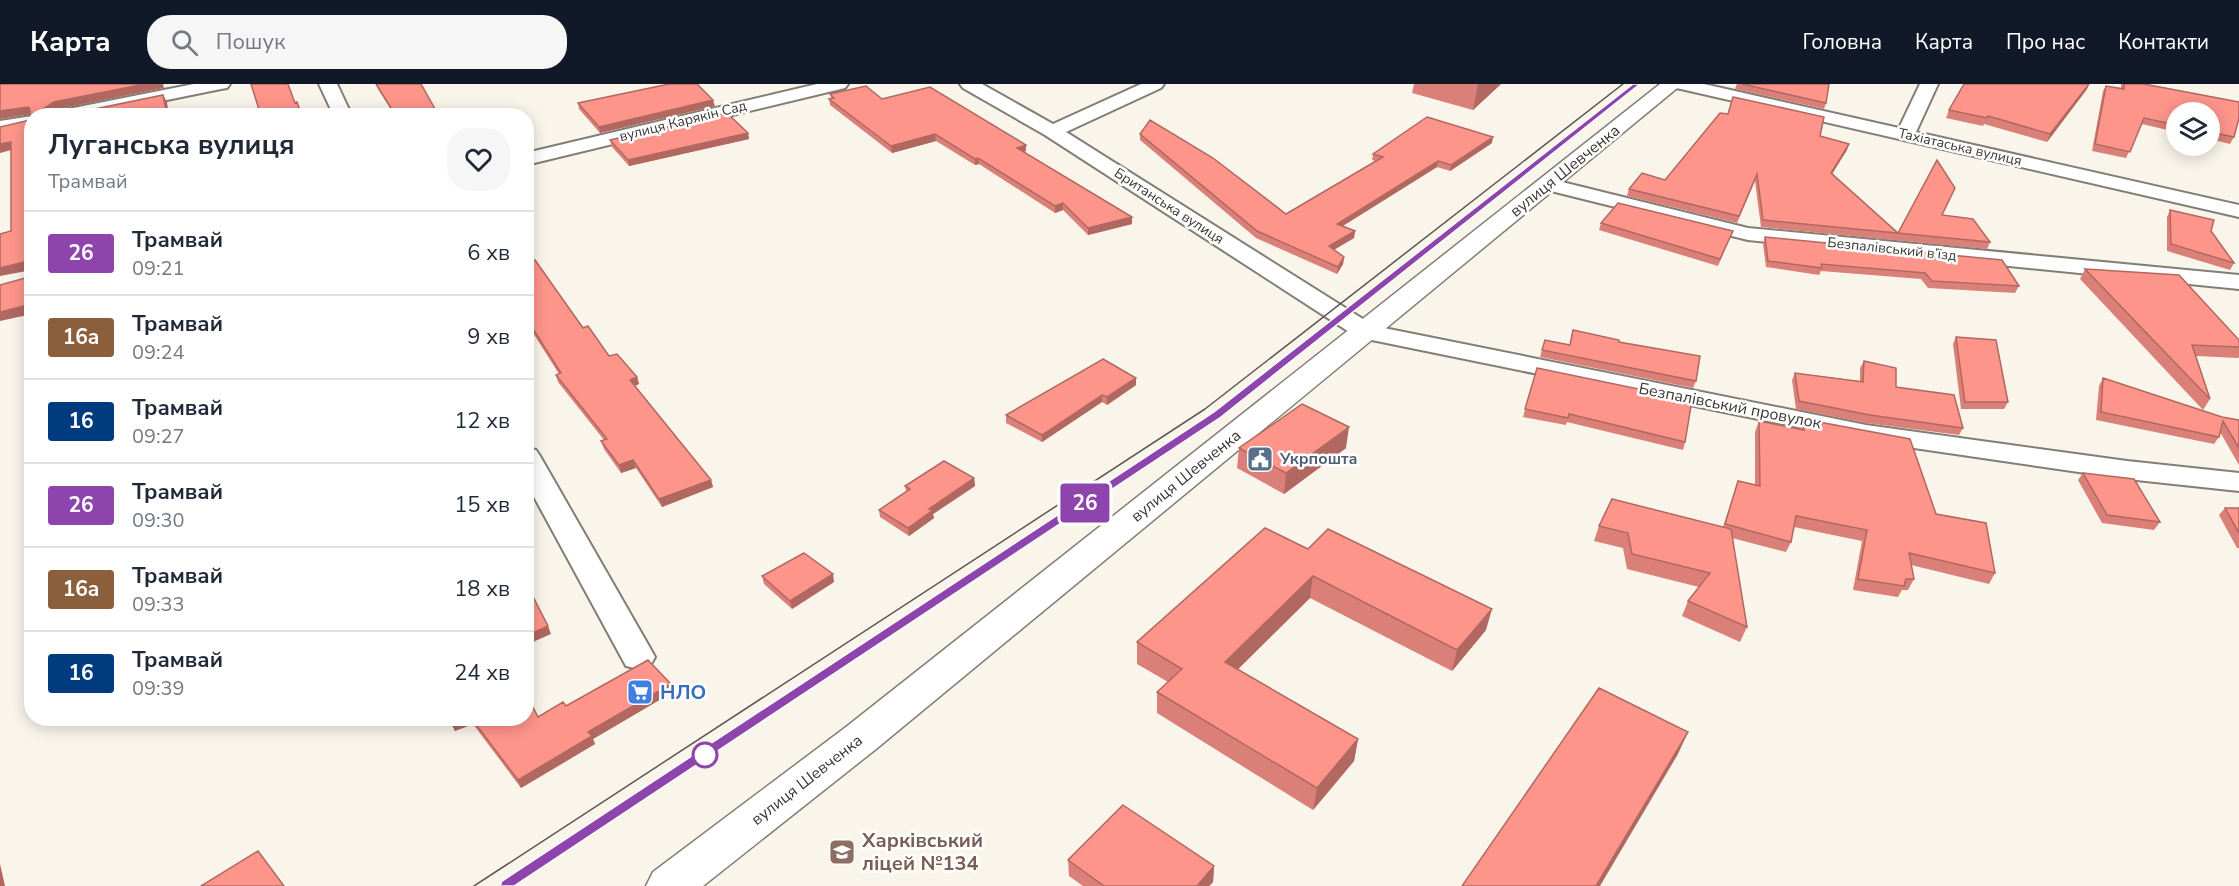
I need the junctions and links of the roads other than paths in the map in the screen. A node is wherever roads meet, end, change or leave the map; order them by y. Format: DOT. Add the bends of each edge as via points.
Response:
graph roads {
  1 [pos="221,84"];
  2 [pos="328,84"];
  3 [pos="839,84"];
  4 [pos="969,84"];
  5 [pos="1155,84"];
  6 [pos="1672,84"];
  7 [pos="1681,84"];
  8 [pos="1929,84"];
  9 [pos="99,108"];
  10 [pos="339,108"];
  11 [pos="24,122"];
  12 [pos="0,127"];
  13 [pos="1052,131"];
  14 [pos="1905,135"];
  15 [pos="534,157"];
  16 [pos="1550,185"];
  17 [pos="2239,211"];
  18 [pos="2239,282"];
  19 [pos="1366,332"];
  20 [pos="534,470"];
  21 [pos="2239,482"];
  22 [pos="638,657"];
  23 [pos="669,886"];
  1 -- 9 [label="street"];
  2 -- 10 [label="street"];
  3 -- 15 [label="street, вулиця Карякін Сад"];
  4 -- 13 [label="street, Британська вулиця"];
  5 -- 13 [label="street"];
  6 -- 16 [label="main road, вулиця Шевченка"];
  7 -- 14 [label="street, Тахіатаська вулиця"];
  8 -- 14 [label="street"];
  11 -- 12 [label="street"];
  13 -- 19 [label="street, Британська вулиця"];
  14 -- 17 [label="street, Тахіатаська вулиця"];
  16 -- 18 [label="street, Безпалівський в’їзд" via="1748,234"];
  16 -- 19 [label="main road, вулиця Шевченка"];
  19 -- 21 [label="street, Безпалівський провулок" via="1866,433"];
  19 -- 23 [label="main road, вулиця Шевченка" via="861,738"];
  20 -- 22 [label="street"];
}
